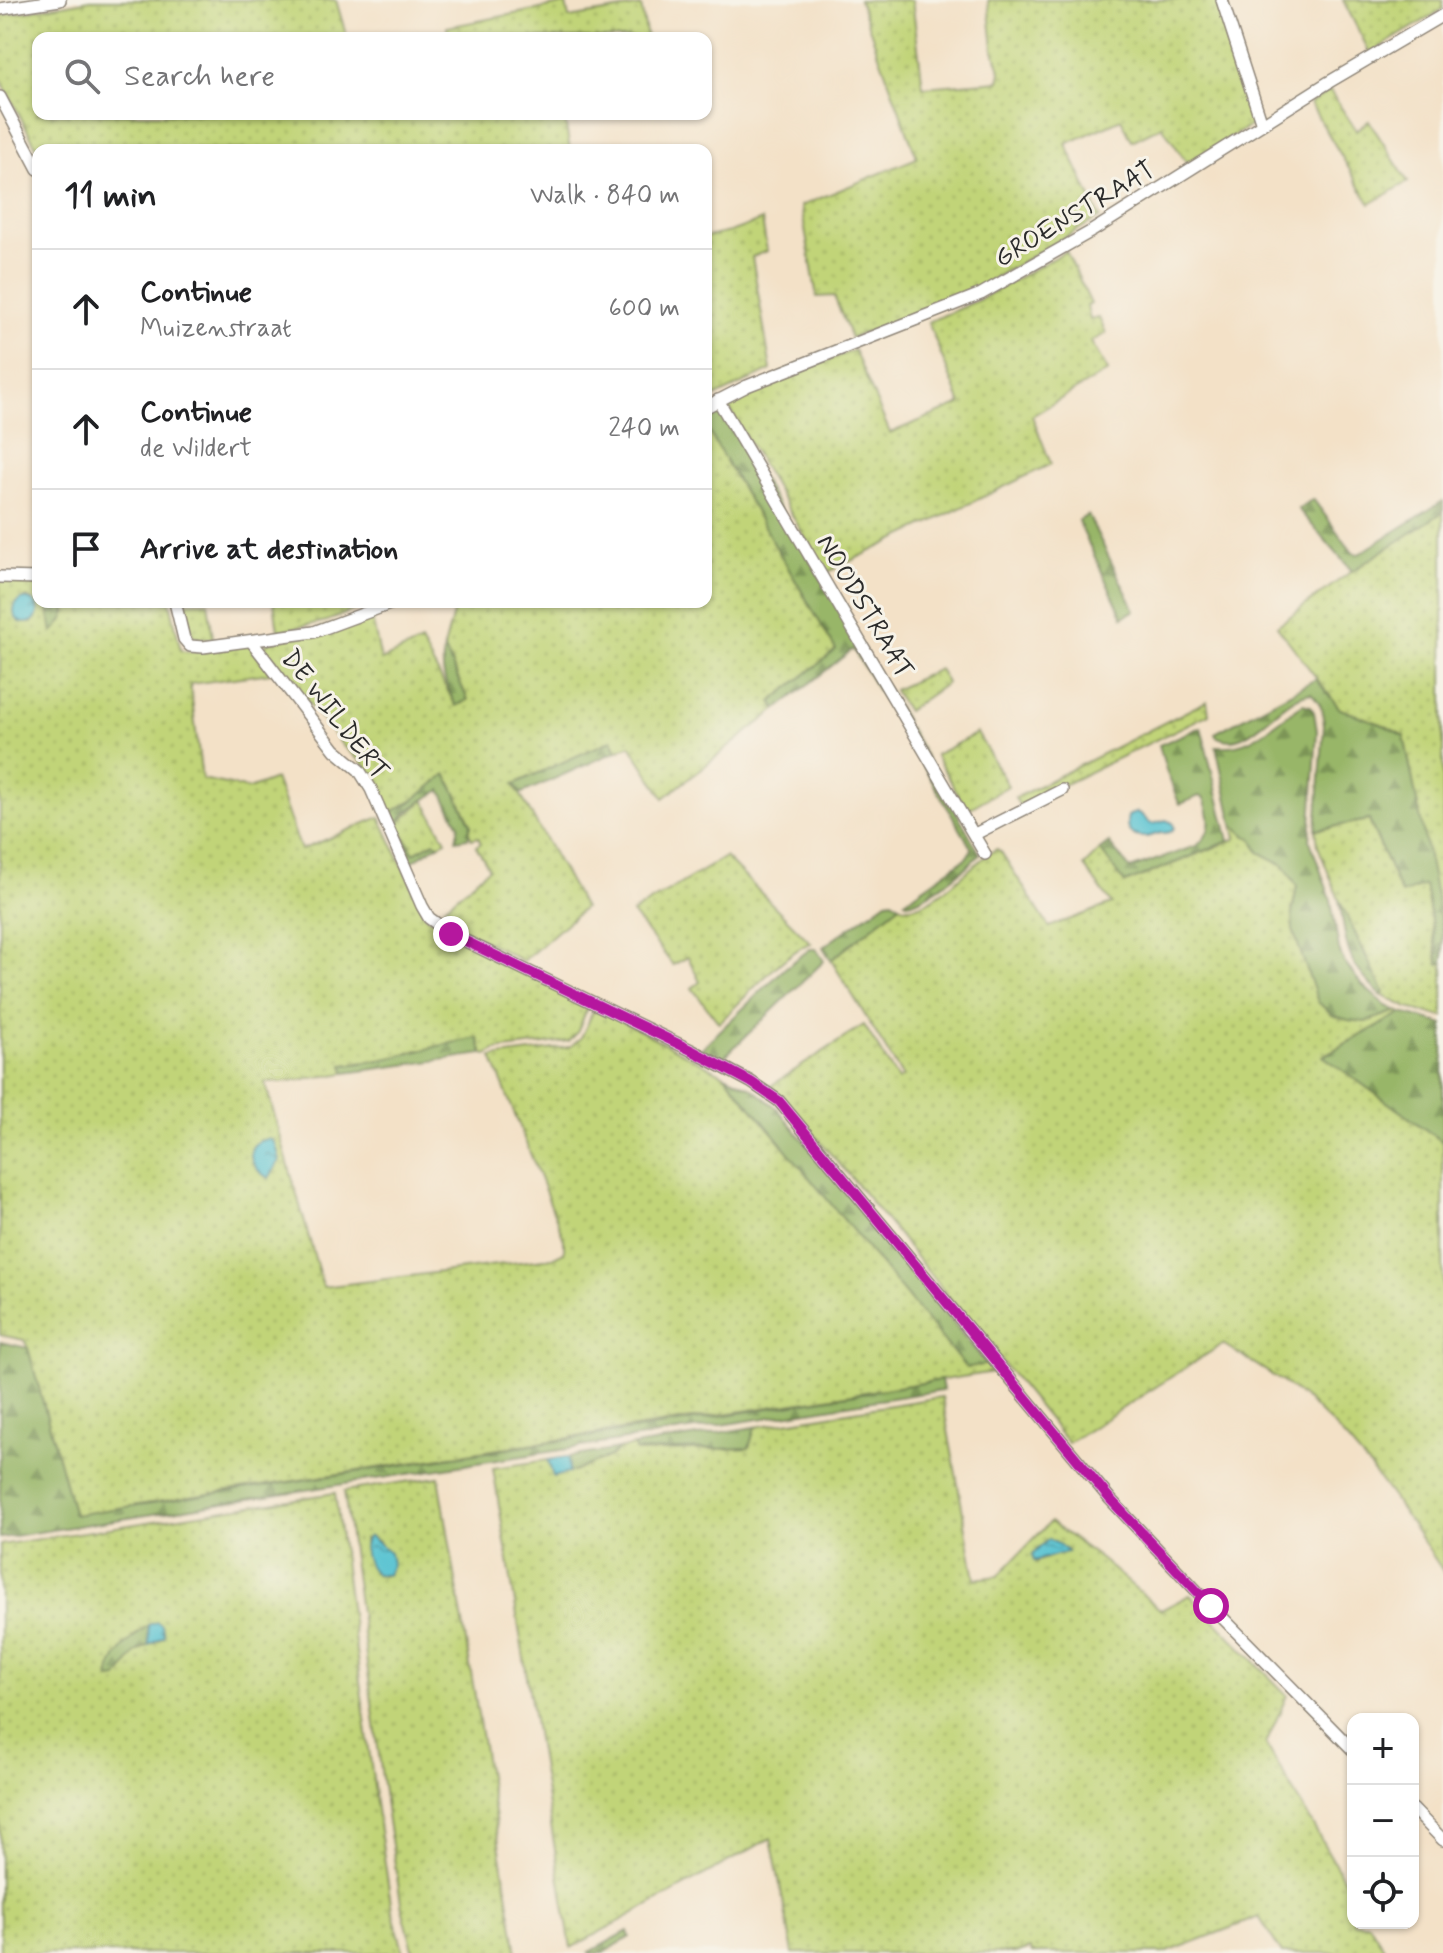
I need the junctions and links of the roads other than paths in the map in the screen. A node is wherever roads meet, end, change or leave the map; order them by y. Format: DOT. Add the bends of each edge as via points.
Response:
graph roads {
  1 [pos="60,0"];
  2 [pos="1222,0"];
  3 [pos="0,9"];
  4 [pos="1443,15"];
  5 [pos="0,97"];
  6 [pos="1262,124"];
  7 [pos="32,158"];
  8 [pos="718,400"];
  9 [pos="712,404"];
  10 [pos="0,577"];
  11 [pos="32,578"];
  12 [pos="176,608"];
  13 [pos="379,608"];
  14 [pos="252,642"];
  15 [pos="1062,790"];
  16 [pos="975,834"];
  17 [pos="985,854"];
  18 [pos="1347,1744"];
  19 [pos="1419,1815"];
  20 [pos="1443,1840"];
  1 -- 3 [label="street"];
  2 -- 6 [label="street"];
  4 -- 6 [label="street, GROENSTRAAT"];
  5 -- 7 [label="street"];
  6 -- 8 [label="street, GROENSTRAAT" via="981,294"];
  8 -- 9 [label="street, GROENSTRAAT"];
  8 -- 16 [label="street, NOODSTRAAT"];
  10 -- 11 [label="street"];
  12 -- 14 [label="street" via="190,646"];
  13 -- 14 [label="street" via="314,632"];
  14 -- 18 [label="street, DE WILDERT" via="335,750 359,770 429,918 779,1101 1110,1499"];
  15 -- 16 [label="street"];
  16 -- 17 [label="street, NOODSTRAAT"];
  19 -- 20 [label="street"];
}
